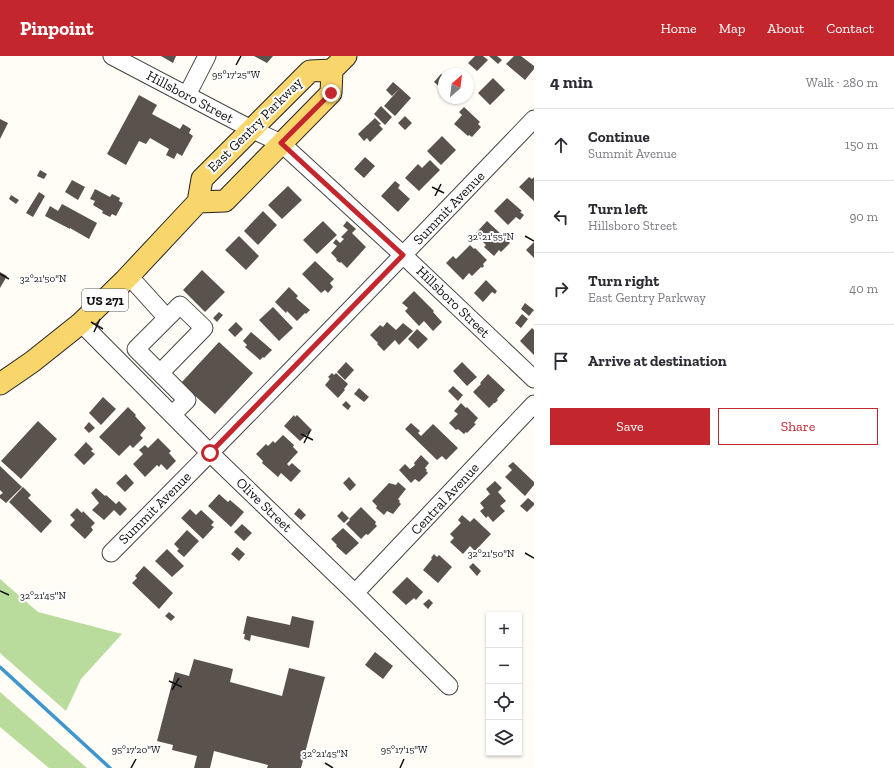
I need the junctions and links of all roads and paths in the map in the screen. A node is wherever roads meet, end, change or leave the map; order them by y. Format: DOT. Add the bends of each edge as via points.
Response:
graph roads {
  1 [pos="112,56"];
  2 [pos="207,56"];
  3 [pos="339,63"];
  4 [pos="187,95"];
  5 [pos="534,119"];
  6 [pos="251,129"];
  7 [pos="281,143"];
  8 [pos="198,202"];
  9 [pos="403,255"];
  10 [pos="129,276"];
  11 [pos="167,318"];
  12 [pos="81,323"];
  13 [pos="160,373"];
  14 [pos="534,379"];
  15 [pos="0,384"];
  16 [pos="534,404"];
  17 [pos="172,415"];
  18 [pos="210,453"];
  19 [pos="111,553"];
  20 [pos="355,593"];
  21 [pos="449,686"];
  1 -- 4 [label="street, Hillsboro Street"];
  2 -- 4 [label="street"];
  3 -- 6 [label="main road, East Gentry Parkway" via="310,71"];
  3 -- 7 [label="main road, East Gentry Parkway" via="331,93"];
  4 -- 6 [label="street, Hillsboro Street"];
  5 -- 9 [label="street, Summit Avenue"];
  6 -- 7 [label="street, Hillsboro Street"];
  6 -- 8 [label="main road, East Gentry Parkway" via="202,178"];
  7 -- 8 [label="main road, East Gentry Parkway" via="224,201"];
  7 -- 9 [label="street, Hillsboro Street"];
  8 -- 10 [label="main road, US 271"];
  9 -- 14 [label="street, Hillsboro Street"];
  9 -- 18 [label="street, Summit Avenue"];
  10 -- 11 [label="street"];
  10 -- 12 [label="main road, US 271"];
  11 -- 13 [label="street" via="136,349"];
  11 -- 13 [label="street" via="180,305 204,328"];
  12 -- 15 [label="main road, US 271"];
  12 -- 17 [label="street, Olive Street"];
  13 -- 17 [label="street" via="187,400"];
  16 -- 20 [label="street, Central Avenue"];
  17 -- 18 [label="street, Olive Street"];
  18 -- 19 [label="street, Summit Avenue"];
  18 -- 20 [label="street, Olive Street"];
  20 -- 21 [label="street, Olive Street"];
}
